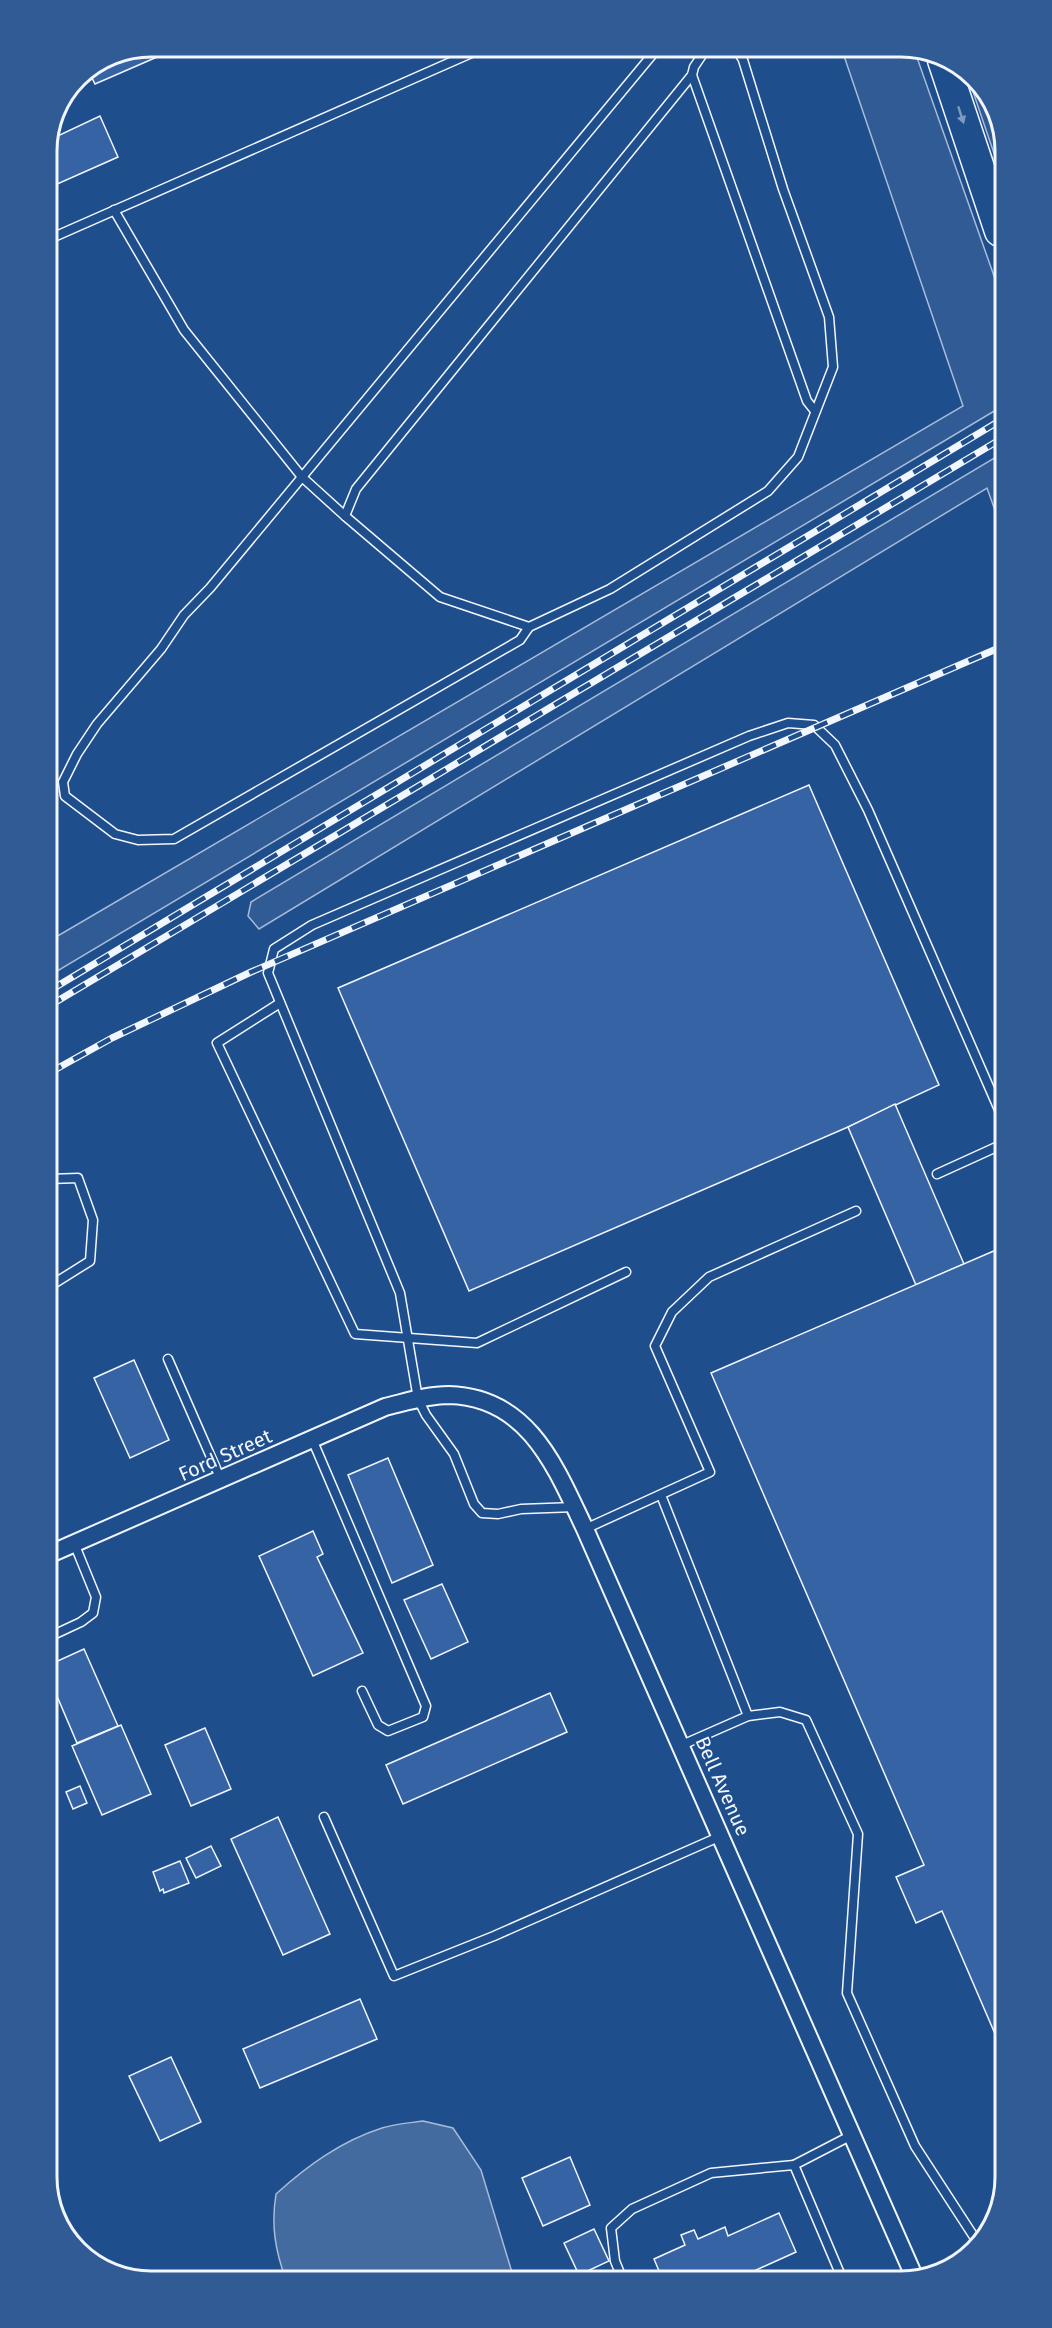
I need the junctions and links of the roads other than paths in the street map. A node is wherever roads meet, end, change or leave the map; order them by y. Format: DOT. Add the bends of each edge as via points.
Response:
graph roads {
  1 [pos="462,57"];
  2 [pos="650,57"];
  3 [pos="701,57"];
  4 [pos="741,57"];
  5 [pos="946,69"];
  6 [pos="692,75"];
  7 [pos="114,210"];
  8 [pos="995,216"];
  9 [pos="57,236"];
  10 [pos="815,411"];
  11 [pos="302,477"];
  12 [pos="345,516"];
  13 [pos="529,627"];
  14 [pos="280,1003"];
  15 [pos="995,1101"];
  16 [pos="995,1148"];
  17 [pos="937,1174"];
  18 [pos="57,1179"];
  19 [pos="856,1211"];
  20 [pos="626,1272"];
  21 [pos="57,1282"];
  22 [pos="408,1338"];
  23 [pos="168,1359"];
  24 [pos="418,1399"];
  25 [pos="312,1439"];
  26 [pos="220,1480"];
  27 [pos="661,1495"];
  28 [pos="575,1507"];
  29 [pos="585,1529"];
  30 [pos="74,1543"];
  31 [pos="57,1551"];
  32 [pos="57,1633"];
  33 [pos="362,1691"];
  34 [pos="748,1716"];
  35 [pos="682,1744"];
  36 [pos="324,1817"];
  37 [pos="722,1836"];
  38 [pos="852,2135"];
  39 [pos="794,2165"];
  40 [pos="974,2236"];
  41 [pos="911,2270"];
  42 [pos="619,2271"];
  43 [pos="838,2271"];
  1 -- 7 [label="lane"];
  2 -- 11 [label="lane"];
  3 -- 6 [label="lane"];
  4 -- 10 [label="lane" via="828,317 833,367"];
  5 -- 8 [label="highway, one-way"];
  6 -- 10 [label="lane" via="807,401"];
  6 -- 12 [label="lane" via="356,489"];
  7 -- 9 [label="lane"];
  7 -- 11 [label="lane" via="184,330"];
  10 -- 13 [label="lane" via="798,457 768,491 610,589"];
  11 -- 12 [label="lane"];
  11 -- 13 [label="lane" via="184,615 77,754 63,782 65,796 115,834 138,840 174,839 520,640"];
  12 -- 13 [label="lane" via="440,597"];
  14 -- 15 [label="lane" via="268,973 274,950 312,925 749,736 788,723 814,725 835,745 867,810"];
  14 -- 22 [label="lane" via="400,1293"];
  14 -- 22 [label="lane" via="217,1042 355,1335"];
  16 -- 17 [label="lane"];
  18 -- 21 [label="lane" via="78,1178 93,1220 90,1261"];
  19 -- 27 [label="lane" via="708,1277 672,1312 655,1346 710,1472"];
  20 -- 22 [label="lane" via="477,1342"];
  22 -- 24 [label="lane"];
  23 -- 26 [label="lane"];
  24 -- 25 [label="street, Ford Street" via="385,1407"];
  24 -- 28 [label="street, Bell Avenue" via="469,1396 513,1416 535,1436"];
  24 -- 28 [label="lane" via="454,1454 474,1504 482,1513"];
  25 -- 26 [label="street, Ford Street"];
  25 -- 33 [label="lane" via="426,1706 423,1717 388,1731 378,1725"];
  26 -- 30 [label="street, Ford Street"];
  27 -- 29 [label="lane"];
  27 -- 34 [label="lane"];
  28 -- 29 [label="street, Bell Avenue"];
  29 -- 35 [label="street, Bell Avenue"];
  30 -- 31 [label="street, Ford Street"];
  30 -- 32 [label="lane" via="96,1597 93,1613"];
  34 -- 35 [label="lane"];
  34 -- 40 [label="lane" via="780,1712 807,1720 858,1834 847,1993 915,2146"];
  35 -- 37 [label="street, Bell Avenue"];
  36 -- 37 [label="lane" via="394,1976"];
  37 -- 38 [label="street, Bell Avenue"];
  38 -- 39 [label="lane"];
  38 -- 41 [label="street, Bell Avenue"];
  39 -- 42 [label="lane" via="711,2173 632,2209 611,2228"];
  39 -- 43 [label="lane"];
}
